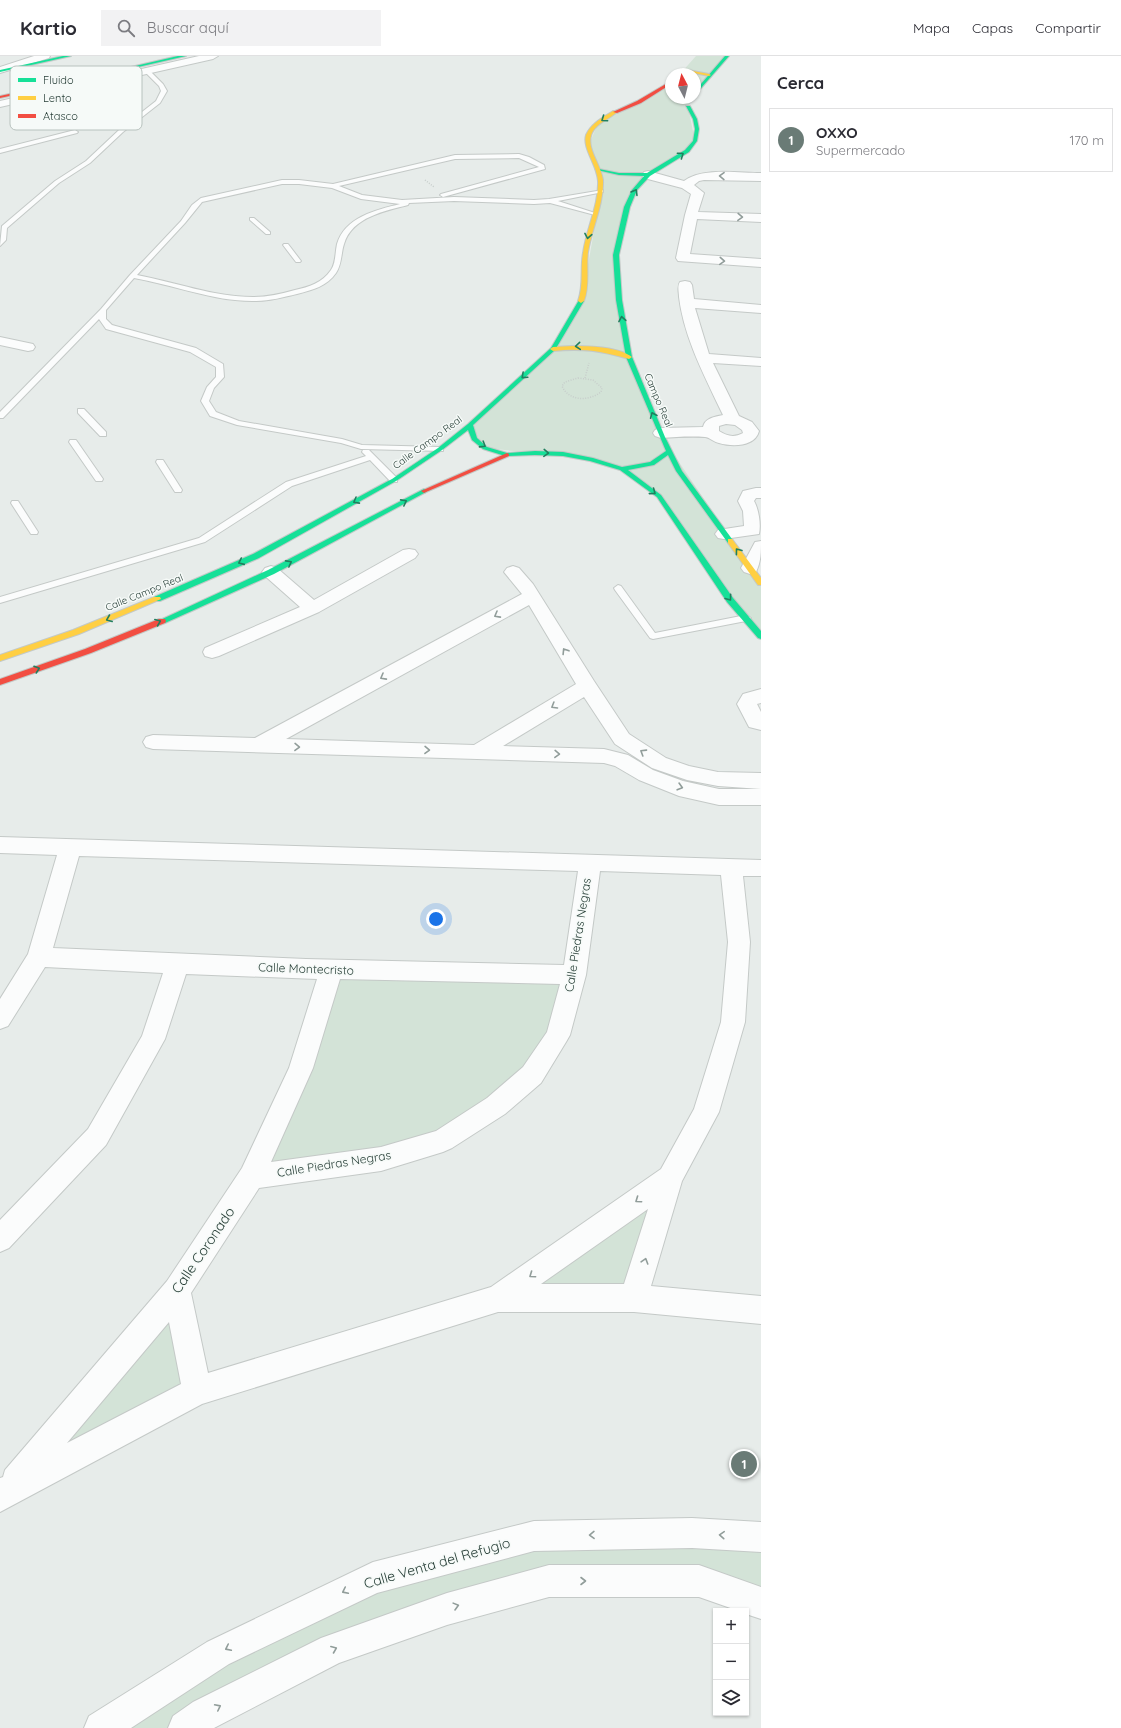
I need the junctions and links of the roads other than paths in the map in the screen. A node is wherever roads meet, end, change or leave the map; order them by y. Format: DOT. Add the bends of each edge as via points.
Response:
graph roads {
  1 [pos="45,56"];
  2 [pos="69,56"];
  3 [pos="184,56"];
  4 [pos="213,56"];
  5 [pos="727,56"];
  6 [pos="692,61"];
  7 [pos="15,66"];
  8 [pos="23,66"];
  9 [pos="139,66"];
  10 [pos="10,68"];
  11 [pos="686,68"];
  12 [pos="10,69"];
  13 [pos="0,71"];
  14 [pos="147,71"];
  15 [pos="142,72"];
  16 [pos="701,74"];
  17 [pos="709,75"];
  18 [pos="665,86"];
  19 [pos="701,86"];
  20 [pos="10,95"];
  21 [pos="0,97"];
  22 [pos="663,99"];
  23 [pos="10,102"];
  24 [pos="639,102"];
  25 [pos="0,104"];
  26 [pos="686,104"];
  27 [pos="142,115"];
  28 [pos="122,130"];
  29 [pos="75,132"];
  30 [pos="0,151"];
  31 [pos="599,170"];
  32 [pos="648,176"];
  33 [pos="761,177"];
  34 [pos="686,185"];
  35 [pos="333,186"];
  36 [pos="601,191"];
  37 [pos="549,201"];
  38 [pos="417,202"];
  39 [pos="593,214"];
  40 [pos="691,215"];
  41 [pos="761,218"];
  42 [pos="252,219"];
  43 [pos="268,233"];
  44 [pos="0,244"];
  45 [pos="286,245"];
  46 [pos="298,261"];
  47 [pos="761,264"];
  48 [pos="132,276"];
  49 [pos="685,286"];
  50 [pos="686,303"];
  51 [pos="761,309"];
  52 [pos="103,310"];
  53 [pos="0,341"];
  54 [pos="28,347"];
  55 [pos="553,349"];
  56 [pos="629,357"];
  57 [pos="703,358"];
  58 [pos="761,362"];
  59 [pos="82,412"];
  60 [pos="0,416"];
  61 [pos="736,420"];
  62 [pos="761,423"];
  63 [pos="470,425"];
  64 [pos="711,432"];
  65 [pos="661,433"];
  66 [pos="103,434"];
  67 [pos="754,439"];
  68 [pos="72,442"];
  69 [pos="361,447"];
  70 [pos="440,449"];
  71 [pos="669,451"];
  72 [pos="507,454"];
  73 [pos="371,458"];
  74 [pos="160,462"];
  75 [pos="622,469"];
  76 [pos="99,479"];
  77 [pos="394,480"];
  78 [pos="178,490"];
  79 [pos="761,493"];
  80 [pos="15,503"];
  81 [pos="756,510"];
  82 [pos="757,531"];
  83 [pos="34,532"];
  84 [pos="724,534"];
  85 [pos="761,546"];
  86 [pos="409,554"];
  87 [pos="750,568"];
  88 [pos="271,572"];
  89 [pos="513,572"];
  90 [pos="761,583"];
  91 [pos="618,588"];
  92 [pos="532,596"];
  93 [pos="0,600"];
  94 [pos="313,608"];
  95 [pos="746,618"];
  96 [pos="761,636"];
  97 [pos="212,652"];
  98 [pos="0,658"];
  99 [pos="0,682"];
  100 [pos="587,686"];
  101 [pos="761,696"];
  102 [pos="761,723"];
  103 [pos="622,739"];
  104 [pos="153,742"];
  105 [pos="258,746"];
  106 [pos="479,751"];
  107 [pos="604,756"];
  108 [pos="761,781"];
  109 [pos="735,788"];
  110 [pos="761,797"];
  111 [pos="0,845"];
  112 [pos="70,848"];
  113 [pos="590,864"];
  114 [pos="731,868"];
  115 [pos="761,868"];
  116 [pos="38,957"];
  117 [pos="177,965"];
  118 [pos="331,970"];
  119 [pos="574,975"];
  120 [pos="0,1019"];
  121 [pos="251,1177"];
  122 [pos="670,1178"];
  123 [pos="0,1239"];
  124 [pos="177,1291"];
  125 [pos="498,1298"];
  126 [pos="634,1298"];
  127 [pos="761,1310"];
  128 [pos="197,1391"];
  129 [pos="4,1494"];
  130 [pos="761,1538"];
  131 [pos="761,1603"];
  132 [pos="101,1728"];
  133 [pos="185,1728"];
  1 -- 7 [label="street"];
  2 -- 8 [label="main road"];
  3 -- 9 [label="main road"];
  4 -- 14 [label="street"];
  5 -- 17 [label="main road"];
  6 -- 11 [label="main road"];
  10 -- 13 [label="street"];
  12 -- 13 [label="main road"];
  14 -- 15 [label="street"];
  14 -- 27 [label="lane" via="164,91 158,102"];
  16 -- 17 [label="main road"];
  17 -- 19 [label="main road"];
  18 -- 24 [label="main road, Calle Campo Real"];
  20 -- 21 [label="main road"];
  22 -- 24 [label="main road"];
  23 -- 25 [label="street"];
  24 -- 31 [label="main road, Calle Campo Real, one-way" via="619,109 598,123 589,134 588,147"];
  32 -- 26 [label="main road, one-way" via="687,151 695,141 696,119 684,106"];
  28 -- 44 [label="lane" via="88,162 57,182 4,227 3,240"];
  29 -- 30 [label="lane"];
  31 -- 32 [label="main road"];
  31 -- 36 [label="main road, Calle Campo Real"];
  32 -- 34 [label="street"];
  56 -- 32 [label="main road, one-way" via="619,300 616,255 627,208 635,190"];
  33 -- 34 [label="street, one-way" via="704,176 695,178"];
  34 -- 40 [label="street" via="698,193"];
  35 -- 38 [label="lane" via="361,197"];
  35 -- 38 [label="lane" via="455,157 519,156 542,166 542,169"];
  35 -- 48 [label="lane" via="282,182 199,200"];
  36 -- 37 [label="lane"];
  36 -- 39 [label="main road, Calle Campo Real"];
  37 -- 38 [label="lane" via="454,199"];
  37 -- 39 [label="lane"];
  38 -- 48 [label="lane" via="364,217 350,227 342,237 336,268 326,281 310,289 248,299"];
  39 -- 55 [label="main road, Calle Campo Real, one-way" via="585,254 582,299"];
  40 -- 41 [label="street, one-way"];
  40 -- 47 [label="street, one-way" via="683,258"];
  42 -- 43 [label="lane"];
  45 -- 46 [label="lane"];
  48 -- 52 [label="lane"];
  49 -- 50 [label="street"];
  50 -- 51 [label="street"];
  50 -- 57 [label="street"];
  52 -- 60 [label="lane"];
  52 -- 69 [label="lane" via="102,319 109,327 193,350 220,366 220,376 205,401 213,414 237,423 342,441"];
  53 -- 54 [label="street"];
  56 -- 55 [label="main road, one-way" via="593,346"];
  55 -- 63 [label="main road, Calle Campo Real, one-way"];
  65 -- 56 [label="main road, Campo Real, one-way"];
  57 -- 58 [label="street"];
  57 -- 61 [label="street"];
  59 -- 66 [label="lane"];
  61 -- 62 [label="street"];
  61 -- 64 [label="street" via="714,422 711,425"];
  61 -- 67 [label="street" via="745,424"];
  63 -- 70 [label="main road, Calle Campo Real"];
  63 -- 72 [label="main road, one-way" via="474,440 485,448"];
  64 -- 65 [label="street"];
  64 -- 67 [label="street" via="728,441"];
  65 -- 71 [label="main road, Campo Real"];
  68 -- 76 [label="lane"];
  69 -- 70 [label="lane"];
  69 -- 73 [label="lane"];
  70 -- 77 [label="main road, Calle Campo Real"];
  71 -- 75 [label="main road" via="652,464"];
  71 -- 84 [label="main road" via="679,472"];
  72 -- 75 [label="main road, one-way" via="563,454 591,459"];
  88 -- 72 [label="main road, one-way" via="427,490"];
  73 -- 77 [label="lane"];
  73 -- 93 [label="lane" via="289,484 202,540"];
  74 -- 78 [label="lane"];
  75 -- 95 [label="main road, one-way" via="659,496 730,600"];
  77 -- 98 [label="main road, Calle Campo Real, one-way" via="256,556 76,632"];
  79 -- 81 [label="street" via="749,495 746,501"];
  80 -- 83 [label="lane"];
  81 -- 82 [label="street"];
  82 -- 84 [label="street"];
  87 -- 84 [label="main road, one-way"];
  85 -- 87 [label="street"];
  86 -- 94 [label="street"];
  87 -- 90 [label="main road"];
  88 -- 94 [label="street"];
  99 -- 88 [label="main road, one-way" via="88,651"];
  89 -- 92 [label="street"];
  91 -- 95 [label="lane" via="653,636"];
  100 -- 92 [label="street, one-way"];
  92 -- 105 [label="street, one-way"];
  94 -- 97 [label="street"];
  95 -- 96 [label="main road"];
  100 -- 103 [label="street"];
  100 -- 106 [label="street, one-way"];
  101 -- 102 [label="street" via="750,699 747,704 756,722"];
  103 -- 107 [label="street"];
  109 -- 103 [label="street, one-way" via="718,779 688,773 659,762"];
  104 -- 105 [label="street"];
  105 -- 106 [label="street, one-way"];
  106 -- 107 [label="street, one-way"];
  107 -- 109 [label="street, one-way" via="621,760 646,775 679,788 719,797"];
  108 -- 109 [label="street"];
  109 -- 110 [label="street"];
  111 -- 112 [label="street"];
  112 -- 113 [label="street"];
  112 -- 116 [label="street"];
  113 -- 114 [label="street"];
  113 -- 119 [label="street, Calle Piedras Negras"];
  114 -- 115 [label="street"];
  114 -- 122 [label="street" via="739,942 732,1022 706,1112"];
  116 -- 117 [label="street, Calle Montecristo"];
  116 -- 120 [label="street"];
  117 -- 118 [label="street, Calle Montecristo"];
  117 -- 123 [label="street" via="153,1039 97,1137"];
  118 -- 119 [label="street, Calle Montecristo"];
  118 -- 121 [label="street, Calle Coronado" via="301,1068"];
  119 -- 121 [label="street, Calle Piedras Negras" via="558,1034 532,1075 496,1106 443,1140 381,1159"];
  121 -- 124 [label="street, Calle Coronado"];
  122 -- 125 [label="street, one-way"];
  126 -- 122 [label="street, one-way"];
  124 -- 128 [label="street"];
  124 -- 129 [label="street, Calle Coronado"];
  125 -- 126 [label="street"];
  125 -- 128 [label="street"];
  126 -- 127 [label="street"];
  128 -- 129 [label="street"];
  130 -- 132 [label="street, Calle Venta del Refugio, one-way" via="692,1533 534,1536 372,1578 218,1653"];
  133 -- 131 [label="street, one-way" via="205,1714 332,1649 447,1609 549,1581 699,1581"];
}
